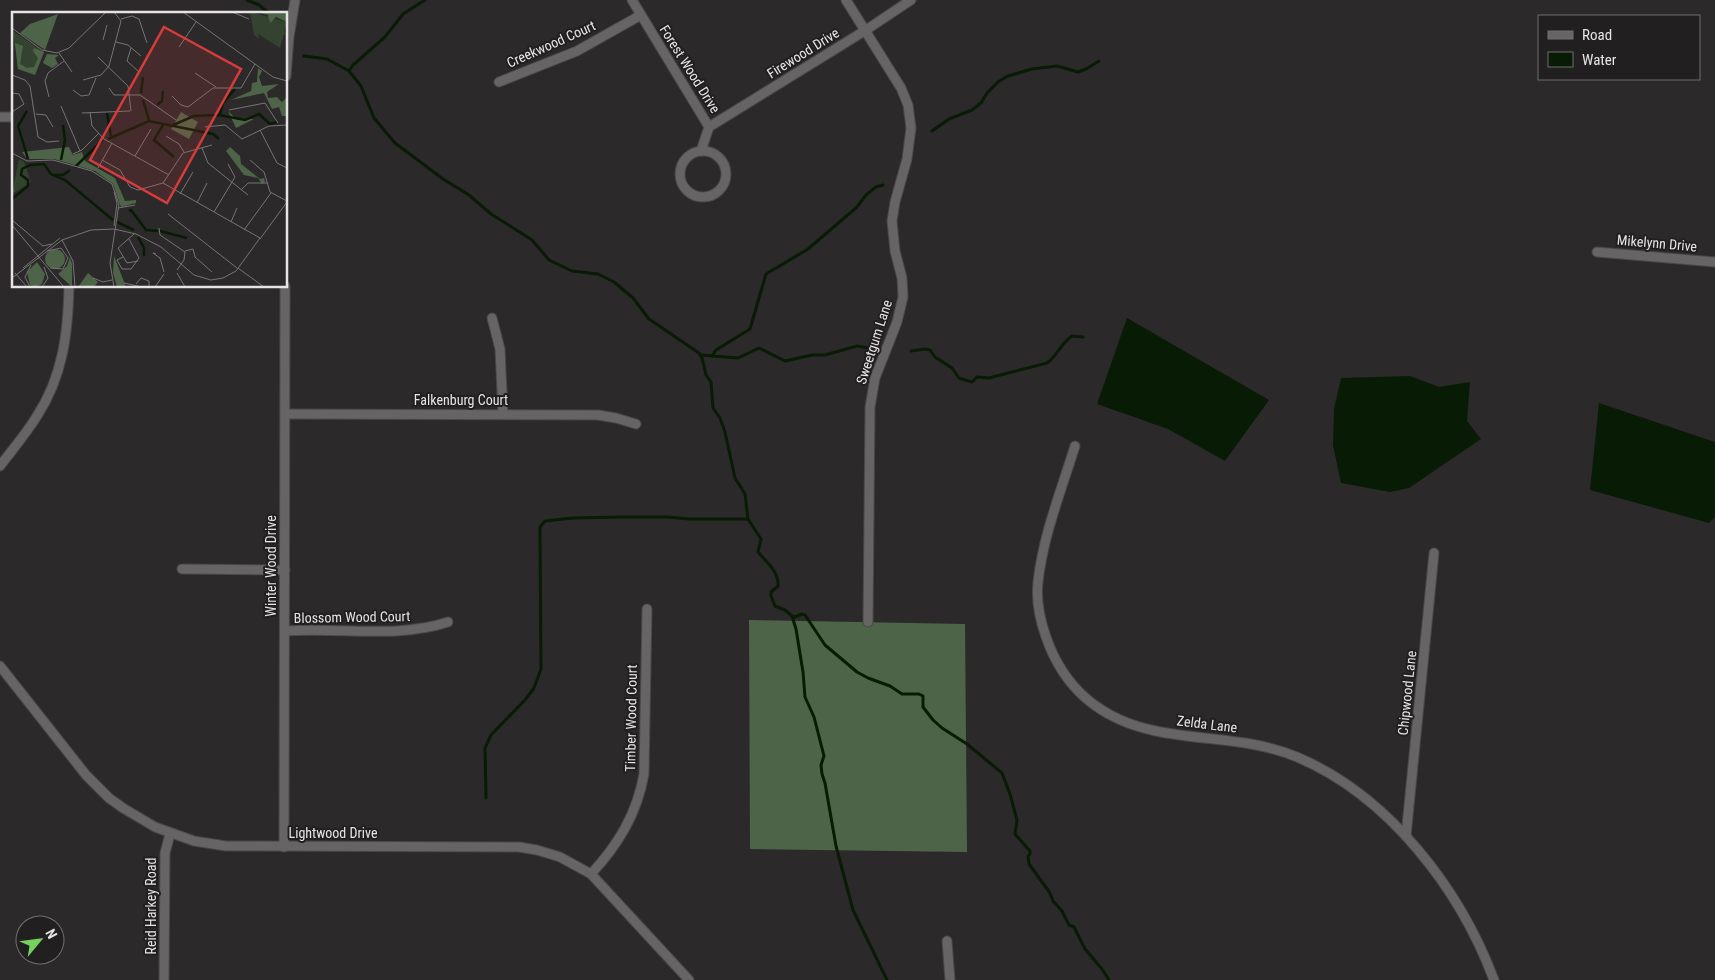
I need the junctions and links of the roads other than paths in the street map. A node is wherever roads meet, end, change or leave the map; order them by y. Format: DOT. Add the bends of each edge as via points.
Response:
graph roads {
  1 [pos="295,0"];
  2 [pos="632,0"];
  3 [pos="846,0"];
  4 [pos="911,0"];
  5 [pos="641,15"];
  6 [pos="866,30"];
  7 [pos="288,50"];
  8 [pos="499,82"];
  9 [pos="710,127"];
  10 [pos="701,151"];
  11 [pos="1597,252"];
  12 [pos="1715,262"];
  13 [pos="69,288"];
  14 [pos="286,288"];
  15 [pos="492,318"];
  16 [pos="285,414"];
  17 [pos="503,414"];
  18 [pos="636,424"];
  19 [pos="1075,446"];
  20 [pos="0,466"];
  21 [pos="1434,553"];
  22 [pos="182,569"];
  23 [pos="285,570"];
  24 [pos="647,609"];
  25 [pos="448,622"];
  26 [pos="868,622"];
  27 [pos="285,632"];
  28 [pos="0,666"];
  29 [pos="170,834"];
  30 [pos="1406,836"];
  31 [pos="284,847"];
  32 [pos="591,874"];
  33 [pos="947,941"];
  34 [pos="164,980"];
  35 [pos="689,980"];
  36 [pos="950,980"];
  37 [pos="1494,980"];
  1 -- 7 [label="street"];
  2 -- 5 [label="street, Forest Wood Drive"];
  3 -- 6 [label="street, Sweetgum Lane"];
  4 -- 6 [label="street, Firewood Drive"];
  5 -- 8 [label="street, Creekwood Court" via="577,51"];
  5 -- 9 [label="street, Forest Wood Drive"];
  6 -- 9 [label="street, Firewood Drive"];
  6 -- 26 [label="street, Sweetgum Lane" via="901,88 908,105 911,128 892,221 903,297 875,378 870,407"];
  9 -- 10 [label="street"];
  10 -- 10 [label="street" via="684,161 680,177 689,193 712,196 723,187 727,174 720,158"];
  11 -- 12 [label="street, Mikelynn Drive"];
  13 -- 20 [label="street" via="65,347 50,390 37,417"];
  14 -- 16 [label="street, Winter Wood Drive"];
  15 -- 17 [label="street" via="500,348"];
  16 -- 17 [label="street, Falkenburg Court"];
  16 -- 23 [label="street, Winter Wood Drive"];
  17 -- 18 [label="street, Falkenburg Court" via="598,415"];
  19 -- 30 [label="street, Zelda Lane" via="1047,534 1038,584 1042,625 1050,650 1075,689 1118,720 1139,727 1246,742 1298,757 1336,778 1377,807"];
  21 -- 30 [label="street, Chipwood Lane"];
  22 -- 23 [label="street"];
  23 -- 27 [label="street, Winter Wood Drive"];
  24 -- 32 [label="street, Timber Wood Court" via="644,774 628,824"];
  25 -- 27 [label="street, Blossom Wood Court" via="410,631"];
  27 -- 31 [label="street, Winter Wood Drive"];
  28 -- 29 [label="street, Lightwood Drive" via="98,788 123,808"];
  29 -- 31 [label="street, Lightwood Drive" via="211,844"];
  29 -- 34 [label="street, Reid Harkey Road" via="165,853"];
  30 -- 37 [label="street, Zelda Lane" via="1422,854 1467,921"];
  31 -- 32 [label="street, Lightwood Drive" via="520,847 560,857"];
  32 -- 35 [label="street, Lightwood Drive"];
  33 -- 36 [label="street"];
}
